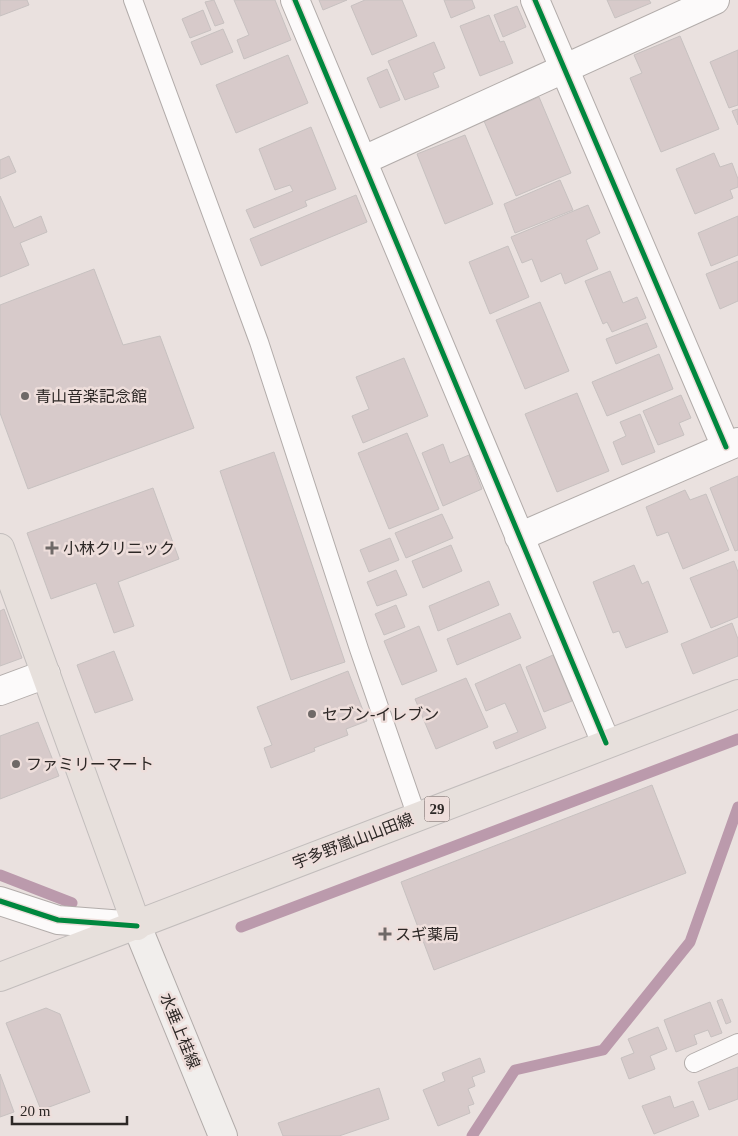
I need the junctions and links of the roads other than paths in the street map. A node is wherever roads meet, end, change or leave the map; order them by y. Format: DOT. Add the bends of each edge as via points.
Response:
graph roads {
  1 [pos="133,0"];
  2 [pos="295,0"];
  3 [pos="535,0"];
  4 [pos="715,0"];
  5 [pos="564,69"];
  6 [pos="364,160"];
  7 [pos="732,445"];
  8 [pos="519,537"];
  9 [pos="0,548"];
  10 [pos="46,674"];
  11 [pos="0,691"];
  12 [pos="738,694"];
  13 [pos="606,743"];
  14 [pos="417,816"];
  15 [pos="0,901"];
  16 [pos="137,926"];
  17 [pos="0,977"];
  18 [pos="738,1043"];
  19 [pos="694,1063"];
  20 [pos="223,1136"];
  1 -- 14 [label="lane" via="259,342"];
  2 -- 6 [label="street"];
  3 -- 5 [label="street"];
  4 -- 5 [label="street"];
  5 -- 6 [label="street"];
  5 -- 7 [label="street"];
  6 -- 8 [label="street"];
  7 -- 8 [label="street"];
  8 -- 13 [label="street"];
  9 -- 10 [label="main road"];
  10 -- 11 [label="street"];
  10 -- 16 [label="main road"];
  12 -- 13 [label="main road, 宇多野嵐山山田線 / 29"];
  13 -- 14 [label="main road, 宇多野嵐山山田線 / 29"];
  14 -- 16 [label="main road, 宇多野嵐山山田線 / 29"];
  15 -- 16 [label="street" via="58,920"];
  16 -- 17 [label="main road, 宇多野嵐山山田線 / 29"];
  16 -- 20 [label="main road, 水垂上桂線"];
  18 -- 19 [label="lane"];
}
